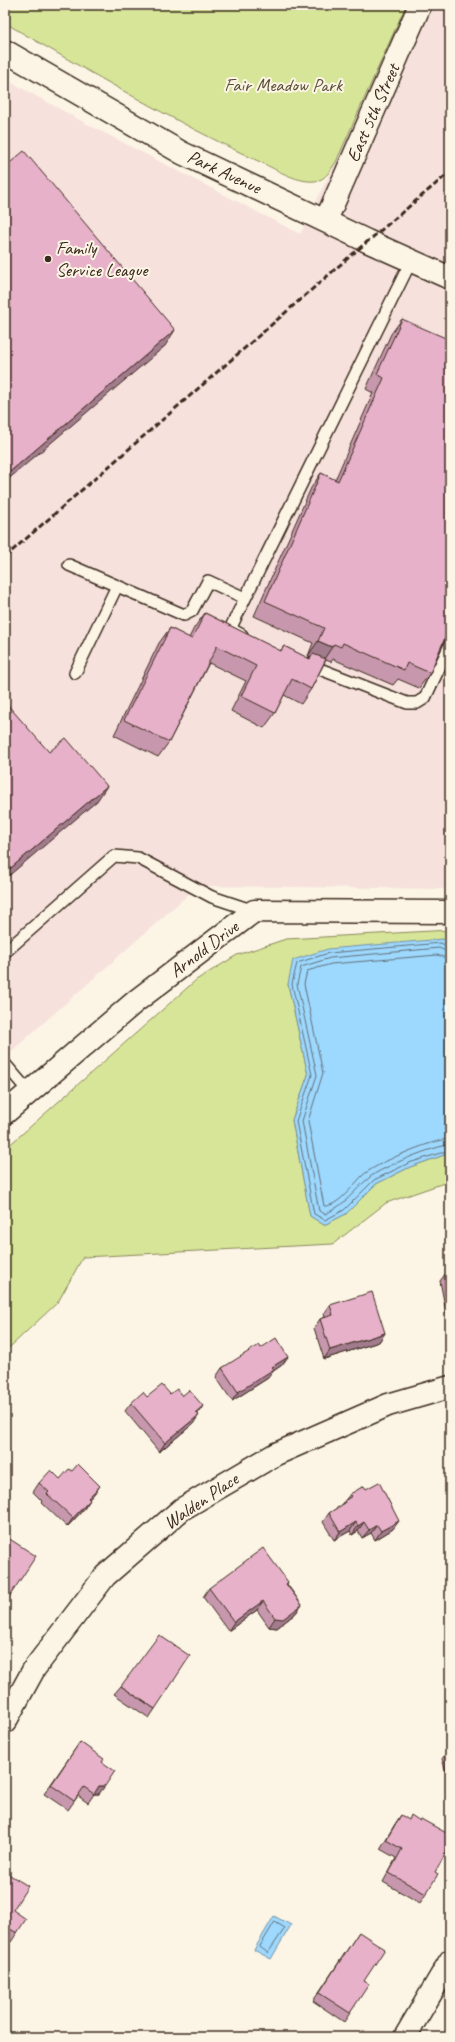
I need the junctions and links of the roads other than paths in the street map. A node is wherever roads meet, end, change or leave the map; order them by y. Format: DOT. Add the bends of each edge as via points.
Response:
graph roads {
  1 [pos="420,5"];
  2 [pos="5,51"];
  3 [pos="326,220"];
  4 [pos="411,260"];
  5 [pos="450,278"];
  6 [pos="69,564"];
  7 [pos="118,586"];
  8 [pos="246,598"];
  9 [pos="251,640"];
  10 [pos="450,645"];
  11 [pos="299,661"];
  12 [pos="75,673"];
  13 [pos="254,911"];
  14 [pos="450,912"];
  15 [pos="5,952"];
  16 [pos="5,1064"];
  17 [pos="29,1092"];
  18 [pos="5,1113"];
  19 [pos="450,1387"];
  20 [pos="5,1722"];
  21 [pos="450,1961"];
  22 [pos="405,2037"];
  1 -- 3 [label="street, East 5th Street"];
  2 -- 3 [label="street, Park Avenue" via="182,153"];
  3 -- 4 [label="street, Park Avenue"];
  4 -- 5 [label="street, Park Avenue"];
  4 -- 8 [label="lane"];
  6 -- 7 [label="lane"];
  7 -- 8 [label="lane" via="184,615 192,611 208,581"];
  7 -- 12 [label="lane"];
  8 -- 9 [label="lane" via="232,625 233,630"];
  10 -- 11 [label="lane" via="425,698 417,703 407,703"];
  13 -- 14 [label="street, Arnold Drive"];
  13 -- 15 [label="lane" via="212,897 138,858 114,856"];
  13 -- 17 [label="street, Arnold Drive" via="136,1001"];
  16 -- 17 [label="lane"];
  17 -- 18 [label="street, Arnold Drive"];
  19 -- 20 [label="street, Walden Place" via="388,1405 276,1454 182,1509 105,1576 34,1669"];
  21 -- 22 [label="street"];
}
